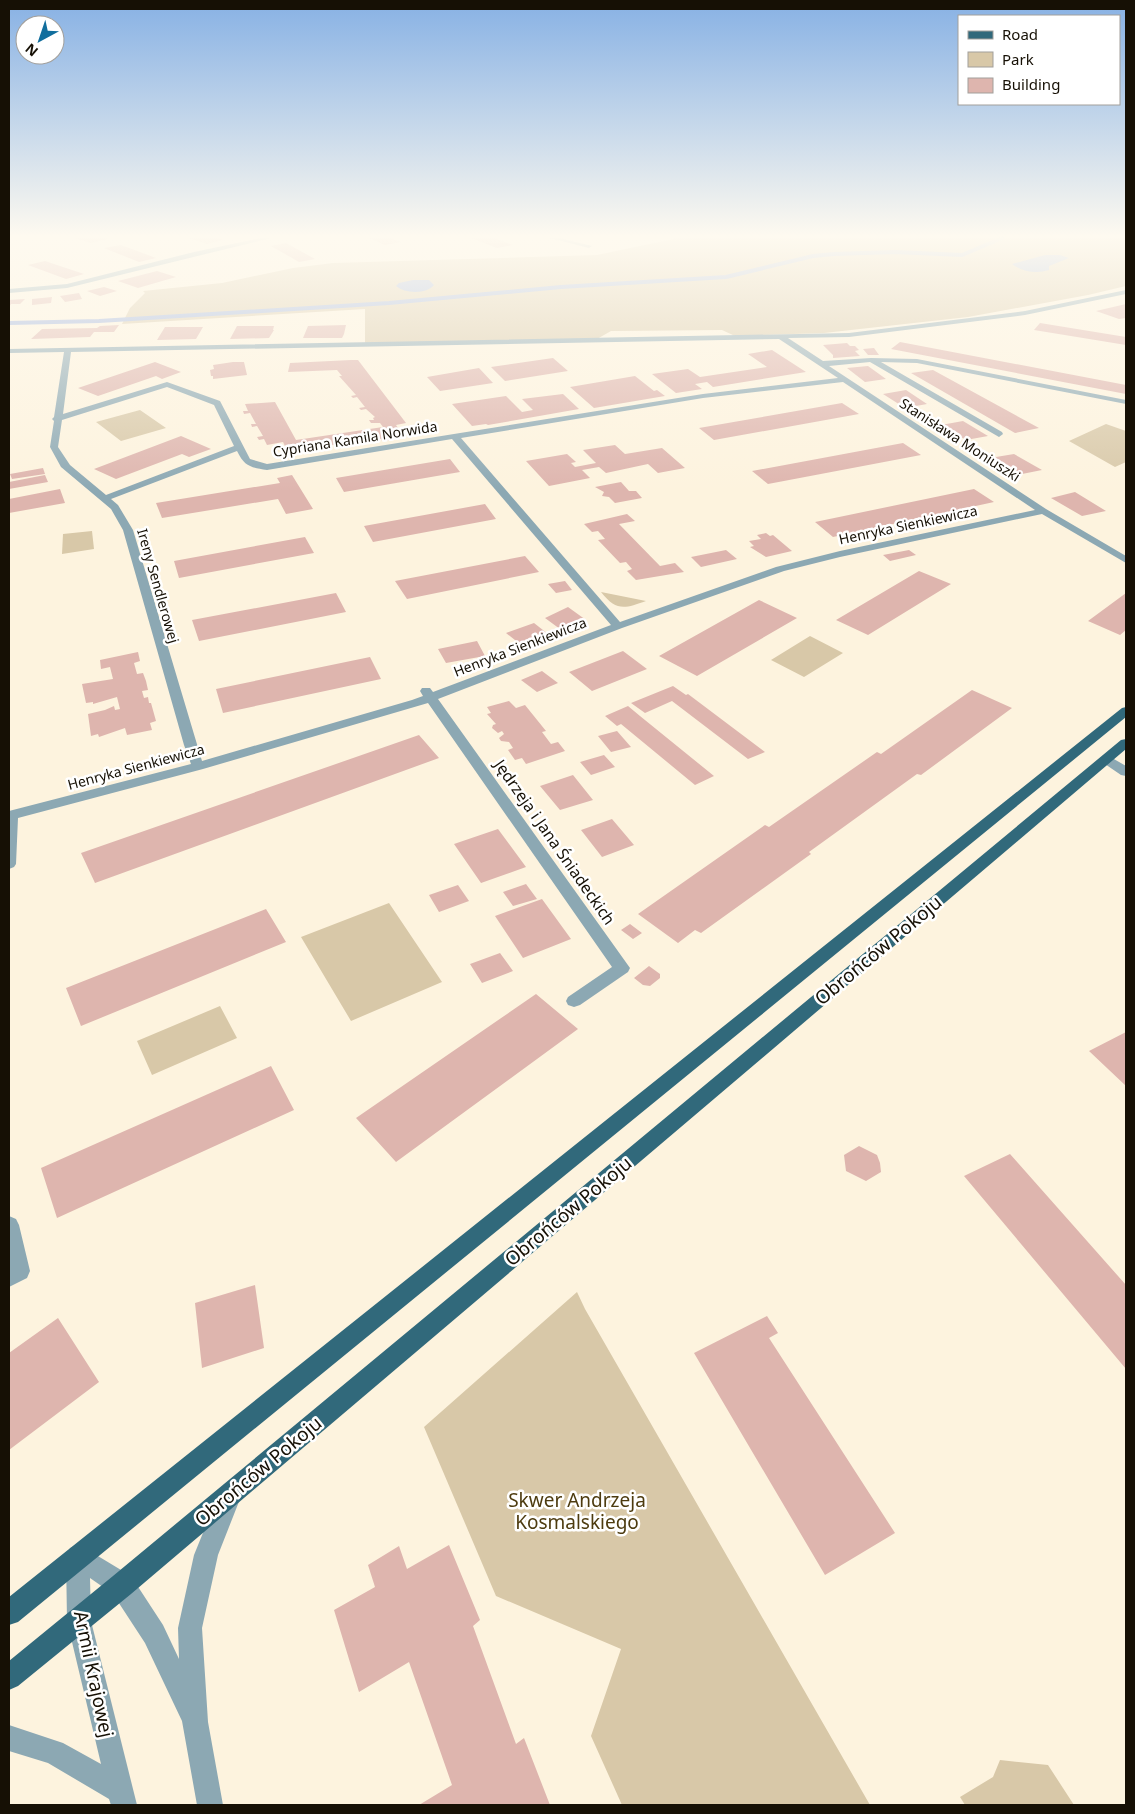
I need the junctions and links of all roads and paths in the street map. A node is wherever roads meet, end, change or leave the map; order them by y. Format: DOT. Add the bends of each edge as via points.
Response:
graph roads {
  1 [pos="954,323"];
  2 [pos="781,337"];
  3 [pos="68,350"];
  4 [pos="9,351"];
  5 [pos="872,360"];
  6 [pos="820,364"];
  7 [pos="843,380"];
  8 [pos="1126,402"];
  9 [pos="56,419"];
  10 [pos="999,434"];
  11 [pos="455,437"];
  12 [pos="239,447"];
  13 [pos="105,498"];
  14 [pos="1043,511"];
  15 [pos="1126,560"];
  16 [pos="618,626"];
  17 [pos="428,694"];
  18 [pos="1126,711"];
  19 [pos="1126,742"];
  20 [pos="1106,759"];
  21 [pos="198,766"];
  22 [pos="1126,772"];
  23 [pos="10,816"];
  24 [pos="9,864"];
  25 [pos="574,1001"];
  26 [pos="9,1225"];
  27 [pos="9,1278"];
  28 [pos="230,1495"];
  29 [pos="78,1556"];
  30 [pos="122,1585"];
  31 [pos="9,1614"];
  32 [pos="79,1621"];
  33 [pos="9,1677"];
  34 [pos="196,1722"];
  35 [pos="9,1738"];
  36 [pos="122,1798"];
  37 [pos="210,1805"];
  1 -- 2 [label="street" via="871,333"];
  2 -- 3 [label="street"];
  2 -- 6 [label="street, Stanisława Moniuszki"];
  3 -- 4 [label="street"];
  3 -- 9 [label="street, Ireny Sendlerowej"];
  5 -- 6 [label="street"];
  5 -- 8 [label="street" via="917,361"];
  5 -- 10 [label="street"];
  6 -- 7 [label="street, Stanisława Moniuszki"];
  7 -- 11 [label="street" via="710,395"];
  7 -- 14 [label="street, Stanisława Moniuszki"];
  9 -- 12 [label="street, Cypriana Kamila Norwida" via="167,384 220,405"];
  9 -- 13 [label="street, Ireny Sendlerowej" via="54,447 60,460"];
  11 -- 12 [label="street, Cypriana Kamila Norwida" via="267,467 250,464"];
  11 -- 16 [label="street, Cypriana Kamila Norwida"];
  12 -- 13 [label="street"];
  13 -- 21 [label="street, Ireny Sendlerowej" via="122,516 132,539"];
  14 -- 15 [label="street, Stanisława Moniuszki"];
  14 -- 16 [label="street, Henryka Sienkiewicza" via="780,569"];
  16 -- 17 [label="street, Henryka Sienkiewicza"];
  17 -- 21 [label="street, Henryka Sienkiewicza"];
  17 -- 25 [label="street, Jędrzeja i Jana Śniadeckich" via="622,968"];
  18 -- 29 [label="main road, Obrońców Pokoju"];
  19 -- 20 [label="main road, Obrońców Pokoju"];
  20 -- 22 [label="street"];
  20 -- 28 [label="main road, Obrońców Pokoju"];
  21 -- 23 [label="street, Henryka Sienkiewicza"];
  23 -- 24 [label="street"];
  26 -- 27 [label="street" via="20,1271"];
  28 -- 30 [label="main road, Obrońców Pokoju"];
  28 -- 34 [label="street" via="206,1555 190,1628"];
  29 -- 30 [label="street"];
  29 -- 31 [label="main road, Obrońców Pokoju"];
  29 -- 32 [label="street, Armii Krajowej"];
  30 -- 32 [label="main road, Obrońców Pokoju"];
  30 -- 34 [label="street" via="154,1634"];
  32 -- 33 [label="main road, Obrońców Pokoju"];
  32 -- 36 [label="street, Armii Krajowej"];
  34 -- 37 [label="street"];
  35 -- 36 [label="street, Armii Krajowej" via="54,1752"];
}
